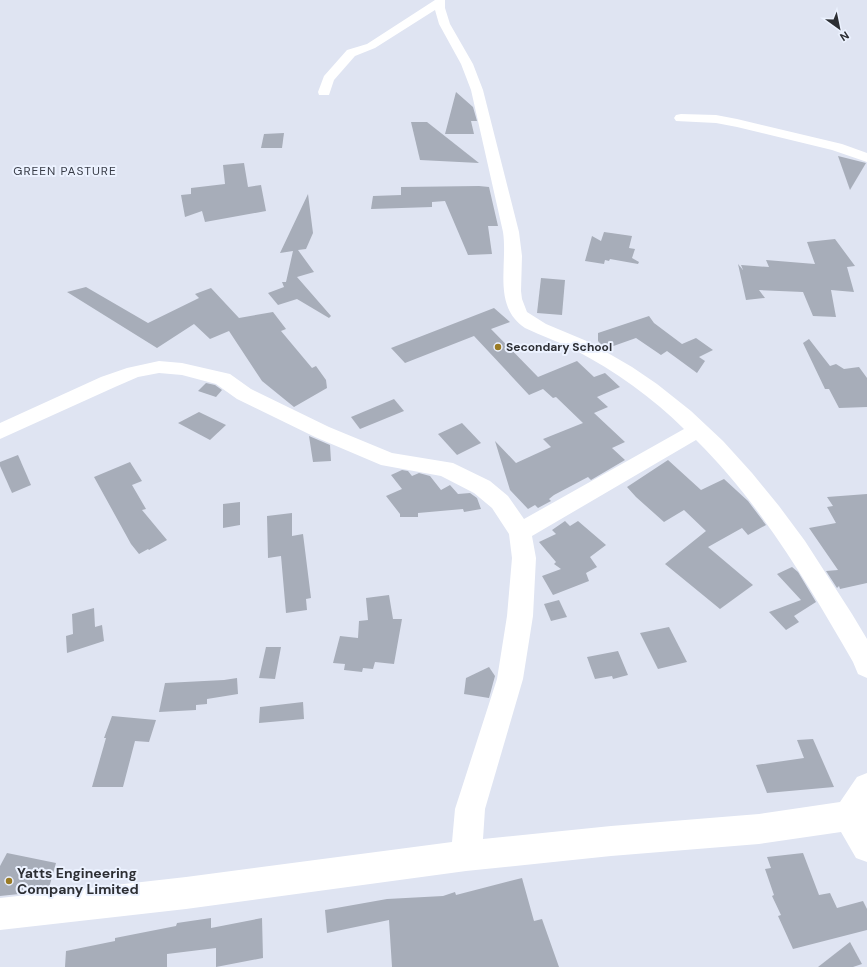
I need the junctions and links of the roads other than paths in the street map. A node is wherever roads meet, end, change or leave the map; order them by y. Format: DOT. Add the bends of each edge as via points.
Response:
graph roads {
  1 [pos="440,2"];
  2 [pos="324,92"];
  3 [pos="681,118"];
  4 [pos="867,158"];
  5 [pos="698,430"];
  6 [pos="0,432"];
  7 [pos="520,532"];
  8 [pos="867,666"];
  9 [pos="867,787"];
  10 [pos="858,817"];
  11 [pos="867,847"];
  12 [pos="466,856"];
  13 [pos="0,914"];
  1 -- 2 [label="street" via="371,46 351,54 328,79"];
  1 -- 5 [label="street" via="438,8 442,19 468,65 477,90 513,247 512,300 521,316 537,326 581,345 628,374 670,404"];
  3 -- 4 [label="street" via="719,119 740,123 832,146"];
  5 -- 7 [label="street"];
  5 -- 8 [label="street" via="745,478 770,510 826,595"];
  6 -- 7 [label="street" via="134,372 159,367 182,369 224,379 244,394 322,432 389,460 445,469 482,487 500,502"];
  7 -- 12 [label="street" via="524,558 520,616 510,679 470,810"];
  9 -- 10 [label="street"];
  10 -- 11 [label="street"];
  10 -- 12 [label="street" via="759,830"];
  12 -- 13 [label="street" via="186,893"];
}
